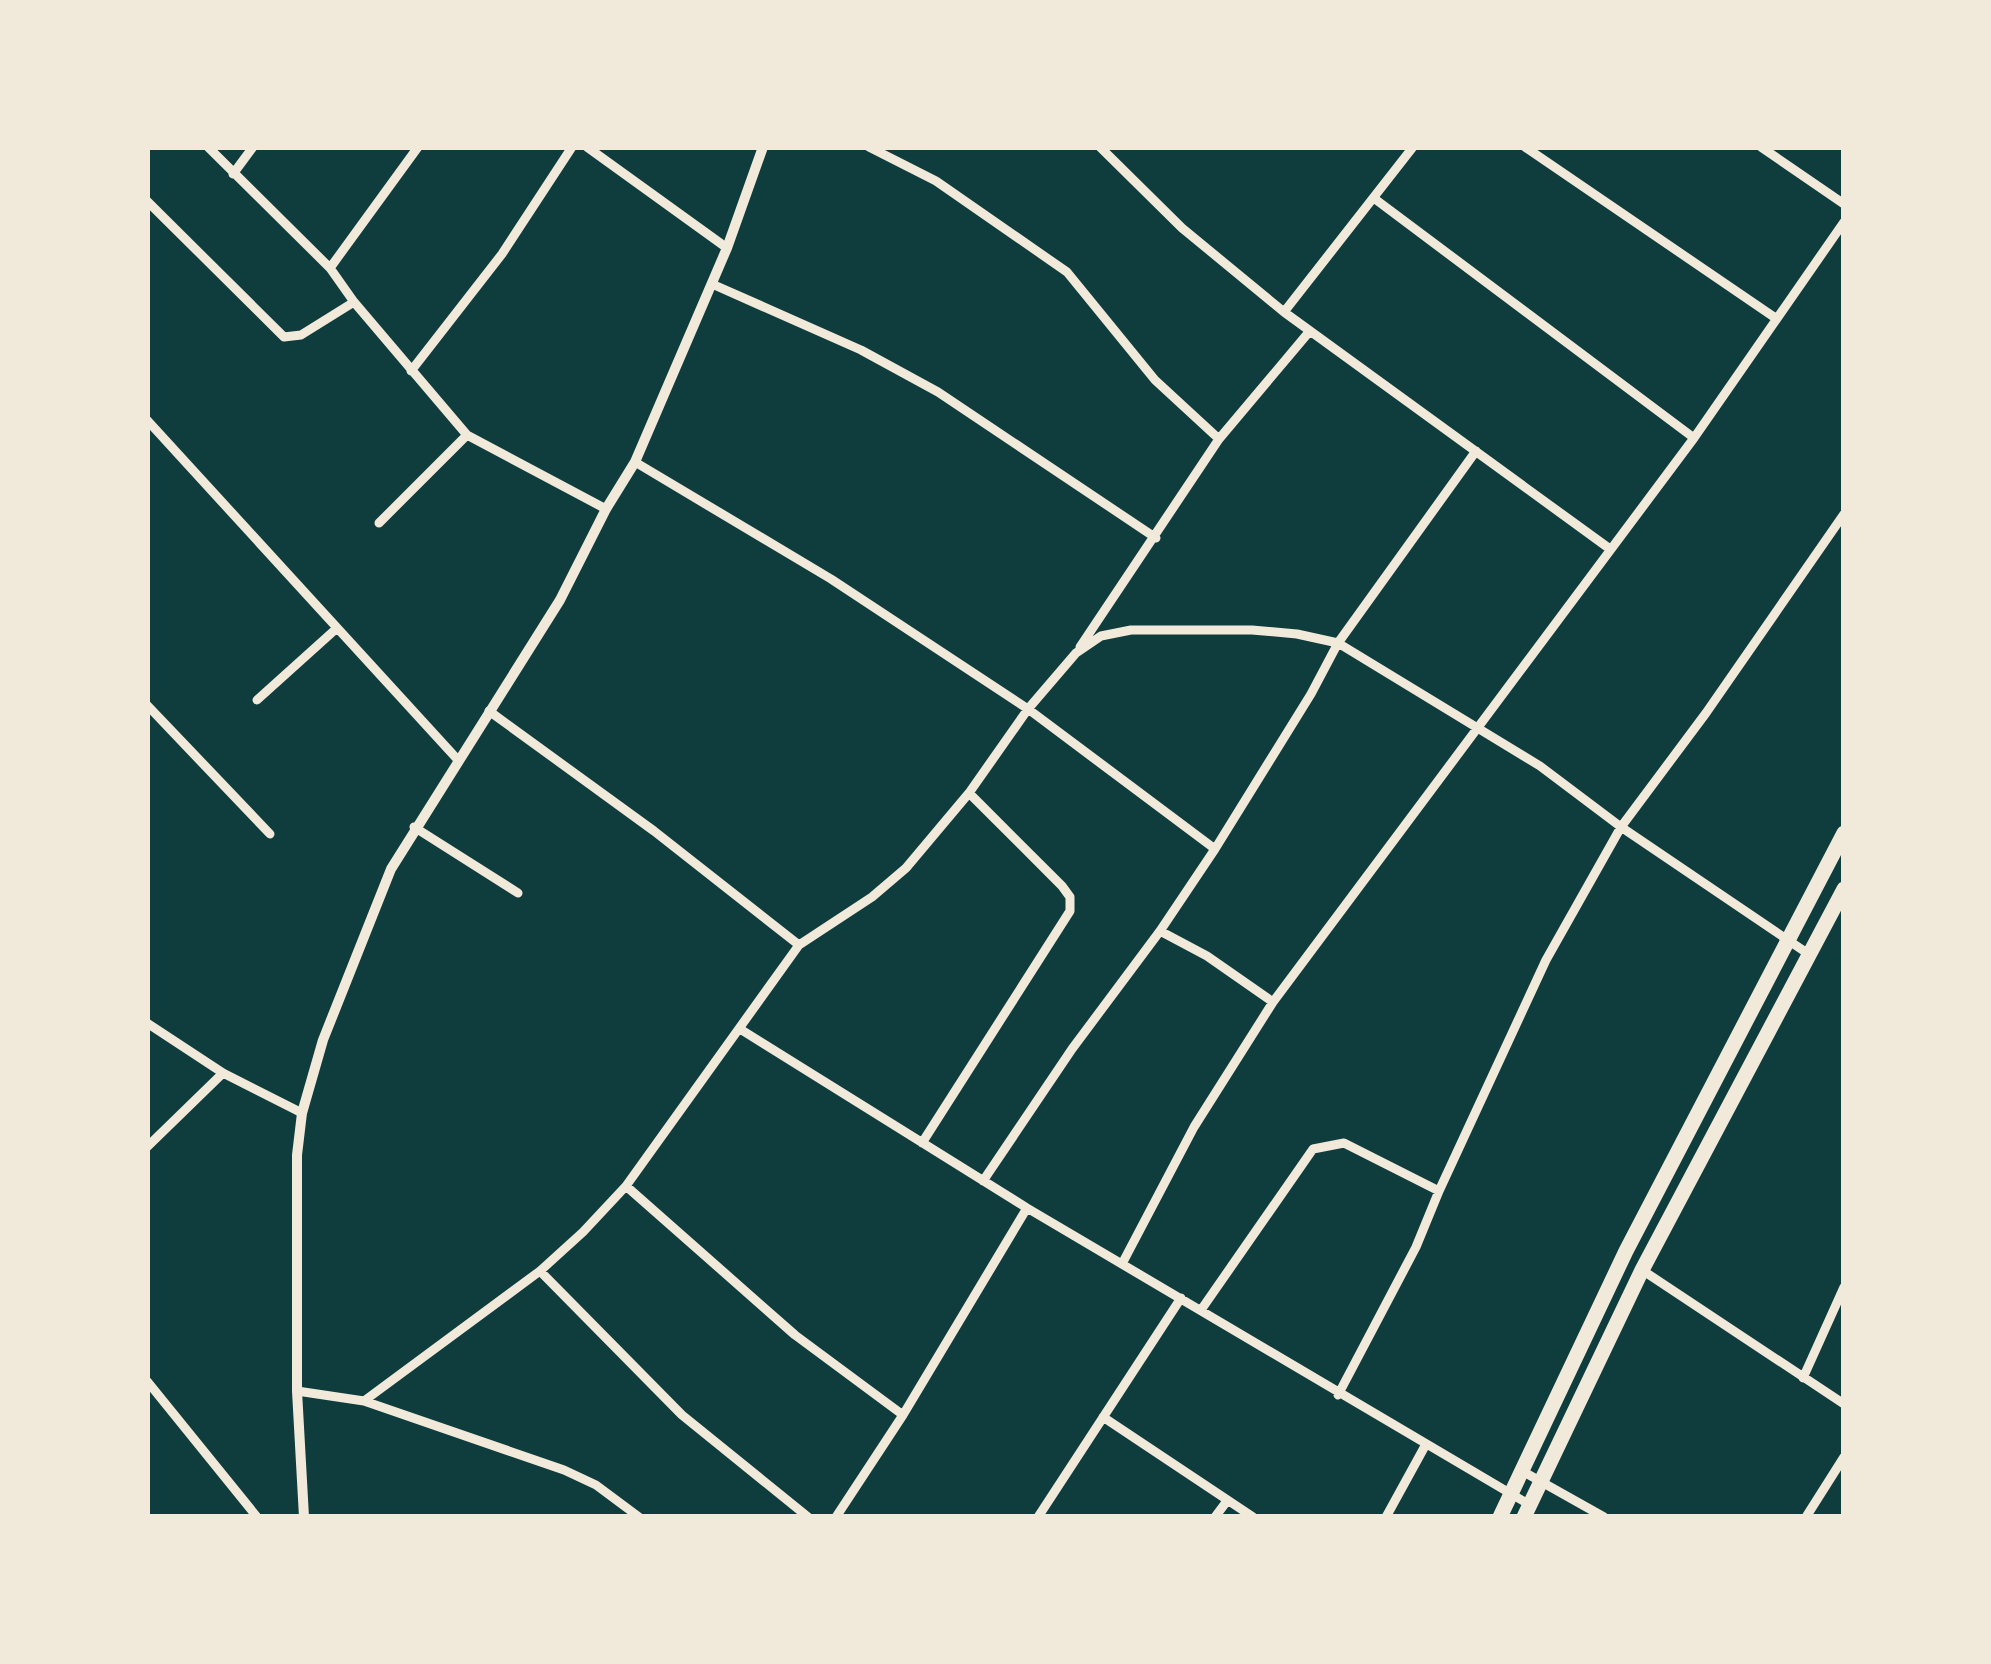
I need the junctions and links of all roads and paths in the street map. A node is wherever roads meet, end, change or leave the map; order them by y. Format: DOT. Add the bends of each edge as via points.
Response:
graph roads {
  1 [pos="208,147"];
  2 [pos="253,147"];
  3 [pos="418,147"];
  4 [pos="572,147"];
  5 [pos="587,147"];
  6 [pos="763,147"];
  7 [pos="869,147"];
  8 [pos="1100,147"];
  9 [pos="1414,147"];
  10 [pos="1525,147"];
  11 [pos="1761,147"];
  12 [pos="233,174"];
  13 [pos="1375,199"];
  14 [pos="147,201"];
  15 [pos="1844,204"];
  16 [pos="1844,222"];
  17 [pos="727,248"];
  18 [pos="330,268"];
  19 [pos="712,284"];
  20 [pos="354,302"];
  21 [pos="1284,312"];
  22 [pos="1774,317"];
  23 [pos="1309,332"];
  24 [pos="412,371"];
  25 [pos="147,420"];
  26 [pos="466,435"];
  27 [pos="1694,438"];
  28 [pos="1219,439"];
  29 [pos="1476,451"];
  30 [pos="635,462"];
  31 [pos="606,509"];
  32 [pos="1844,514"];
  33 [pos="379,523"];
  34 [pos="1156,538"];
  35 [pos="1610,549"];
  36 [pos="337,628"];
  37 [pos="1337,643"];
  38 [pos="1076,653"];
  39 [pos="256,700"];
  40 [pos="147,705"];
  41 [pos="1028,709"];
  42 [pos="489,711"];
  43 [pos="1478,728"];
  44 [pos="458,760"];
  45 [pos="969,793"];
  46 [pos="414,827"];
  47 [pos="1621,827"];
  48 [pos="1844,833"];
  49 [pos="270,835"];
  50 [pos="1215,849"];
  51 [pos="1844,889"];
  52 [pos="518,892"];
  53 [pos="1160,931"];
  54 [pos="1790,939"];
  55 [pos="799,945"];
  56 [pos="1810,955"];
  57 [pos="1274,1002"];
  58 [pos="147,1023"];
  59 [pos="740,1029"];
  60 [pos="223,1072"];
  61 [pos="302,1113"];
  62 [pos="922,1143"];
  63 [pos="147,1147"];
  64 [pos="983,1181"];
  65 [pos="626,1186"];
  66 [pos="1439,1191"];
  67 [pos="1027,1208"];
  68 [pos="1124,1262"];
  69 [pos="1642,1270"];
  70 [pos="540,1271"];
  71 [pos="1844,1287"];
  72 [pos="1181,1298"];
  73 [pos="1201,1310"];
  74 [pos="1803,1378"];
  75 [pos="147,1382"];
  76 [pos="297,1391"];
  77 [pos="1338,1395"];
  78 [pos="364,1401"];
  79 [pos="1844,1404"];
  80 [pos="903,1414"];
  81 [pos="1103,1417"];
  82 [pos="1425,1446"];
  83 [pos="1844,1456"];
  84 [pos="1522,1471"];
  85 [pos="1541,1482"];
  86 [pos="1510,1496"];
  87 [pos="1227,1501"];
  88 [pos="1527,1511"];
  89 [pos="257,1517"];
  90 [pos="304,1517"];
  91 [pos="639,1517"];
  92 [pos="808,1517"];
  93 [pos="836,1517"];
  94 [pos="1038,1517"];
  95 [pos="1215,1517"];
  96 [pos="1253,1517"];
  97 [pos="1387,1517"];
  98 [pos="1500,1517"];
  99 [pos="1604,1517"];
  100 [pos="1806,1517"];
  1 -- 12 [label="street"];
  2 -- 12 [label="street"];
  3 -- 18 [label="street"];
  4 -- 24 [label="street"];
  5 -- 17 [label="street"];
  6 -- 17 [label="street"];
  7 -- 28 [label="street" via="952,192 1067,272 1155,380"];
  8 -- 21 [label="street"];
  9 -- 13 [label="street"];
  10 -- 22 [label="street"];
  11 -- 15 [label="street"];
  12 -- 18 [label="street"];
  13 -- 21 [label="street"];
  13 -- 27 [label="street"];
  14 -- 20 [label="street" via="284,337"];
  16 -- 22 [label="street"];
  17 -- 19 [label="street"];
  18 -- 20 [label="street"];
  19 -- 30 [label="street"];
  19 -- 34 [label="street" via="938,392"];
  20 -- 24 [label="street"];
  21 -- 23 [label="street"];
  22 -- 27 [label="street"];
  23 -- 28 [label="street"];
  23 -- 29 [label="street"];
  24 -- 26 [label="street"];
  25 -- 36 [label="street"];
  26 -- 31 [label="street"];
  26 -- 33 [label="street"];
  27 -- 35 [label="street"];
  28 -- 34 [label="street"];
  29 -- 35 [label="street"];
  29 -- 37 [label="street"];
  30 -- 31 [label="street"];
  30 -- 41 [label="street"];
  31 -- 42 [label="street" via="580,566"];
  32 -- 47 [label="street"];
  34 -- 38 [label="street"];
  35 -- 43 [label="street"];
  36 -- 39 [label="street"];
  36 -- 44 [label="street"];
  37 -- 38 [label="street" via="1252,630 1131,630 1101,636"];
  37 -- 43 [label="street"];
  37 -- 50 [label="street"];
  38 -- 41 [label="street"];
  40 -- 49 [label="street"];
  41 -- 45 [label="street"];
  41 -- 50 [label="street"];
  42 -- 44 [label="street"];
  42 -- 55 [label="street"];
  43 -- 47 [label="street"];
  43 -- 57 [label="street"];
  44 -- 46 [label="street"];
  45 -- 55 [label="street" via="906,868"];
  45 -- 62 [label="street" via="1062,886 1070,911"];
  46 -- 52 [label="street"];
  46 -- 61 [label="street" via="369,917"];
  47 -- 54 [label="street"];
  47 -- 66 [label="street" via="1546,960"];
  48 -- 54 [label="highway"];
  50 -- 53 [label="street"];
  51 -- 56 [label="highway"];
  53 -- 57 [label="street"];
  53 -- 64 [label="street"];
  54 -- 56 [label="street"];
  54 -- 84 [label="highway" via="1626,1251"];
  55 -- 59 [label="street"];
  56 -- 69 [label="highway"];
  57 -- 68 [label="street" via="1194,1127"];
  58 -- 60 [label="street"];
  59 -- 62 [label="street"];
  59 -- 65 [label="street"];
  60 -- 61 [label="street"];
  60 -- 63 [label="street"];
  61 -- 76 [label="street"];
  62 -- 64 [label="street"];
  64 -- 67 [label="street"];
  65 -- 70 [label="street"];
  65 -- 80 [label="street" via="795,1335"];
  66 -- 73 [label="street" via="1343,1143 1313,1149"];
  66 -- 77 [label="street"];
  67 -- 68 [label="street"];
  67 -- 80 [label="street"];
  68 -- 72 [label="street"];
  69 -- 74 [label="street"];
  69 -- 85 [label="highway"];
  70 -- 78 [label="street"];
  70 -- 92 [label="street" via="682,1414"];
  71 -- 74 [label="street"];
  72 -- 73 [label="street"];
  72 -- 81 [label="street"];
  73 -- 77 [label="street"];
  74 -- 79 [label="street"];
  75 -- 89 [label="street"];
  76 -- 78 [label="street"];
  76 -- 90 [label="street"];
  77 -- 82 [label="street"];
  78 -- 91 [label="street" via="564,1470"];
  80 -- 93 [label="street"];
  81 -- 87 [label="street"];
  81 -- 94 [label="street"];
  82 -- 86 [label="street"];
  82 -- 97 [label="street"];
  83 -- 100 [label="street"];
  84 -- 85 [label="street"];
  84 -- 86 [label="highway"];
  85 -- 88 [label="highway"];
  85 -- 99 [label="street"];
  86 -- 88 [label="street"];
  86 -- 98 [label="highway"];
  87 -- 95 [label="street"];
  87 -- 96 [label="street"];
}
